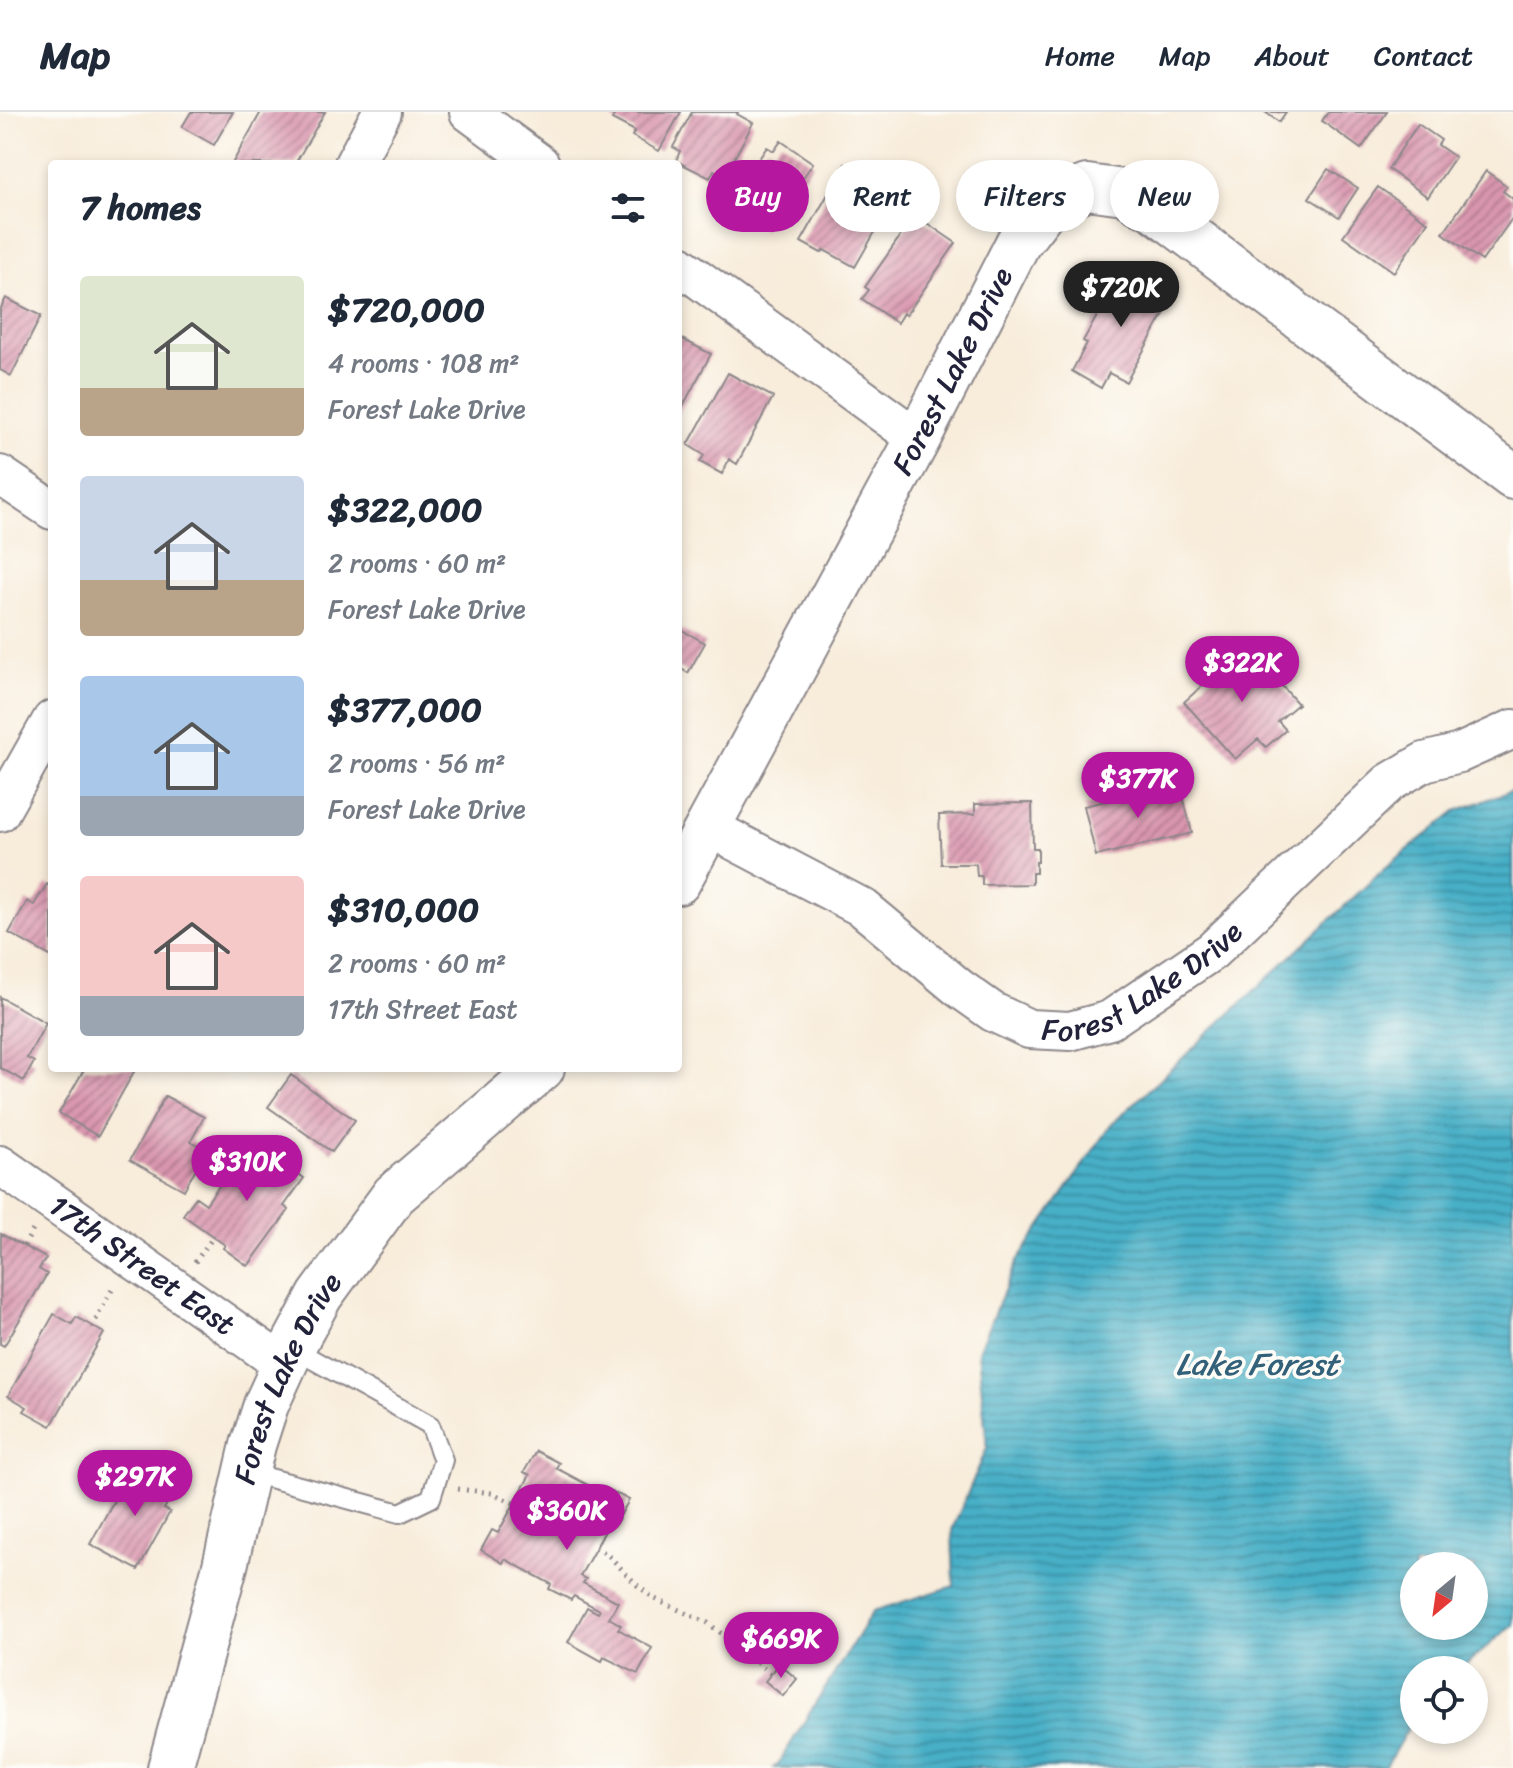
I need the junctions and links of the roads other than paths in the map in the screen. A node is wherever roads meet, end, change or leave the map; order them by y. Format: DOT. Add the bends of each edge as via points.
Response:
graph roads {
  1 [pos="382,112"];
  2 [pos="469,112"];
  3 [pos="356,160"];
  4 [pos="535,160"];
  5 [pos="682,267"];
  6 [pos="918,439"];
  7 [pos="0,475"];
  8 [pos="1513,477"];
  9 [pos="48,507"];
  10 [pos="48,727"];
  11 [pos="1513,729"];
  12 [pos="0,812"];
  13 [pos="708,827"];
  14 [pos="682,875"];
  15 [pos="537,1072"];
  16 [pos="0,1165"];
  17 [pos="288,1356"];
  18 [pos="247,1472"];
  19 [pos="170,1768"];
  1 -- 3 [label="street"];
  2 -- 4 [label="street"];
  5 -- 6 [label="street"];
  6 -- 8 [label="street, Forest Lake Drive" via="1018,243 1048,204 1087,187 1124,192 1156,210"];
  6 -- 13 [label="street, Forest Lake Drive"];
  7 -- 9 [label="street"];
  10 -- 12 [label="street"];
  11 -- 13 [label="street, Forest Lake Drive" via="1460,753 1424,762 1389,783 1212,951 1110,1020 1070,1031 1029,1029 993,1012 863,908"];
  13 -- 14 [label="street, Forest Lake Drive"];
  15 -- 17 [label="street, Forest Lake Drive" via="394,1195 320,1296"];
  16 -- 17 [label="street, 17th Street East"];
  17 -- 18 [label="street, Forest Lake Drive" via="266,1405"];
  17 -- 18 [label="lane" via="430,1425 443,1460 435,1488 431,1498 400,1513"];
  18 -- 19 [label="street, Forest Lake Drive"];
}
